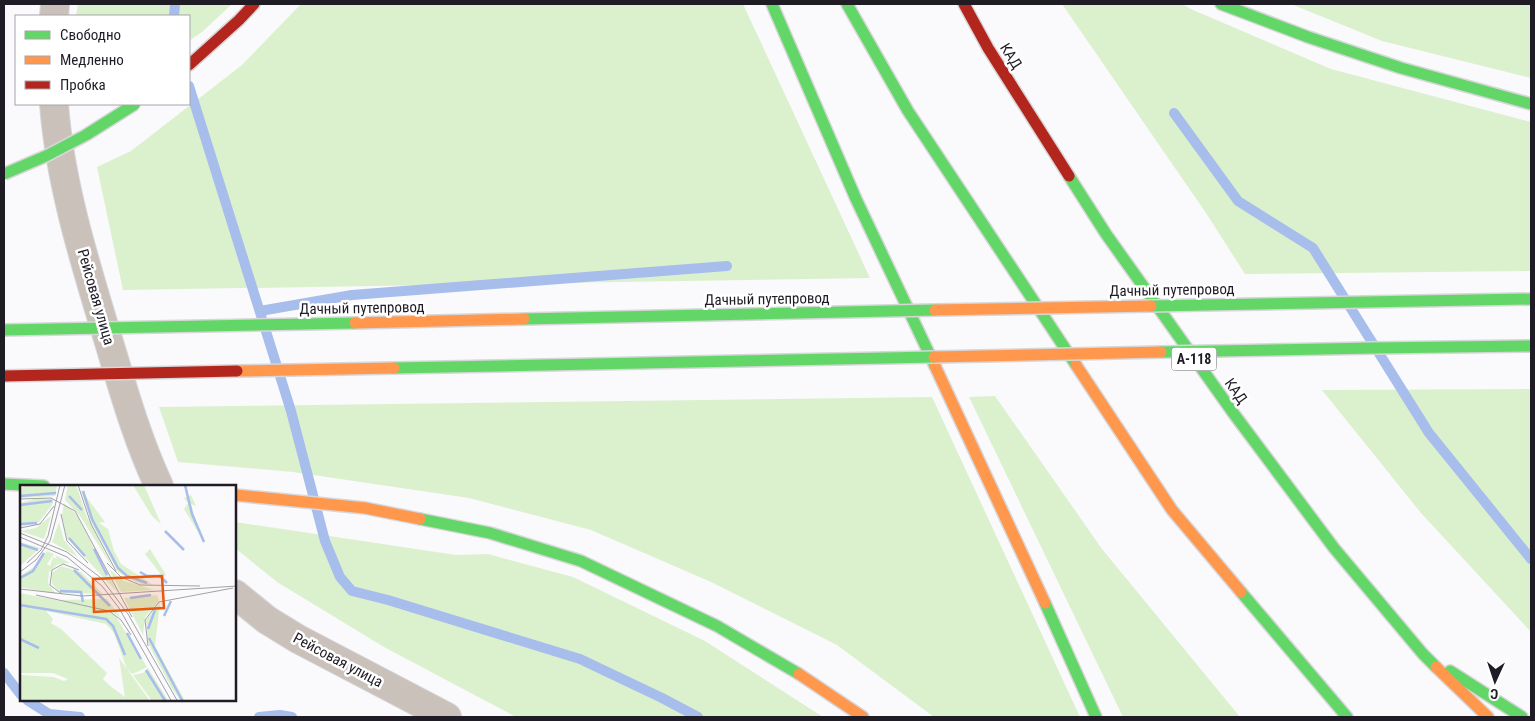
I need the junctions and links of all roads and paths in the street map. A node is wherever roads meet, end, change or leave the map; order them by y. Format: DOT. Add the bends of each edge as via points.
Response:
graph roads {
  1 [pos="254,4"];
  2 [pos="772,4"];
  3 [pos="847,4"];
  4 [pos="964,4"];
  5 [pos="1220,4"];
  6 [pos="190,64"];
  7 [pos="1531,104"];
  8 [pos="54,105"];
  9 [pos="133,105"];
  10 [pos="4,174"];
  11 [pos="1531,299"];
  12 [pos="4,330"];
  13 [pos="1531,346"];
  14 [pos="4,376"];
  15 [pos="4,484"];
  16 [pos="24,485"];
  17 [pos="159,485"];
  18 [pos="236,495"];
  19 [pos="236,595"];
  20 [pos="1423,654"];
  21 [pos="447,717"];
  22 [pos="863,717"];
  23 [pos="1096,717"];
  24 [pos="1347,717"];
  25 [pos="1488,717"];
  26 [pos="1522,717"];
  1 -- 6 [label="main road"];
  2 -- 23 [label="main road" via="856,200 1022,551"];
  3 -- 24 [label="main road" via="908,111 1172,510"];
  4 -- 20 [label="main road, КАД / А-118" via="988,48 1106,234 1322,532"];
  5 -- 7 [label="main road" via="1401,68"];
  8 -- 17 [label="street, Рейсовая улица" via="58,146 89,277 131,413"];
  9 -- 10 [label="main road, bridge" via="78,139"];
  11 -- 12 [label="main road, Дачный путепровод, bridge"];
  13 -- 14 [label="main road, bridge"];
  15 -- 16 [label="main road"];
  18 -- 22 [label="main road" via="365,508 490,533 580,561 717,626 815,684"];
  19 -- 21 [label="street, Рейсовая улица" via="267,620 298,639"];
  20 -- 25 [label="main road, КАД / А-118"];
  20 -- 26 [label="main road"];
}
